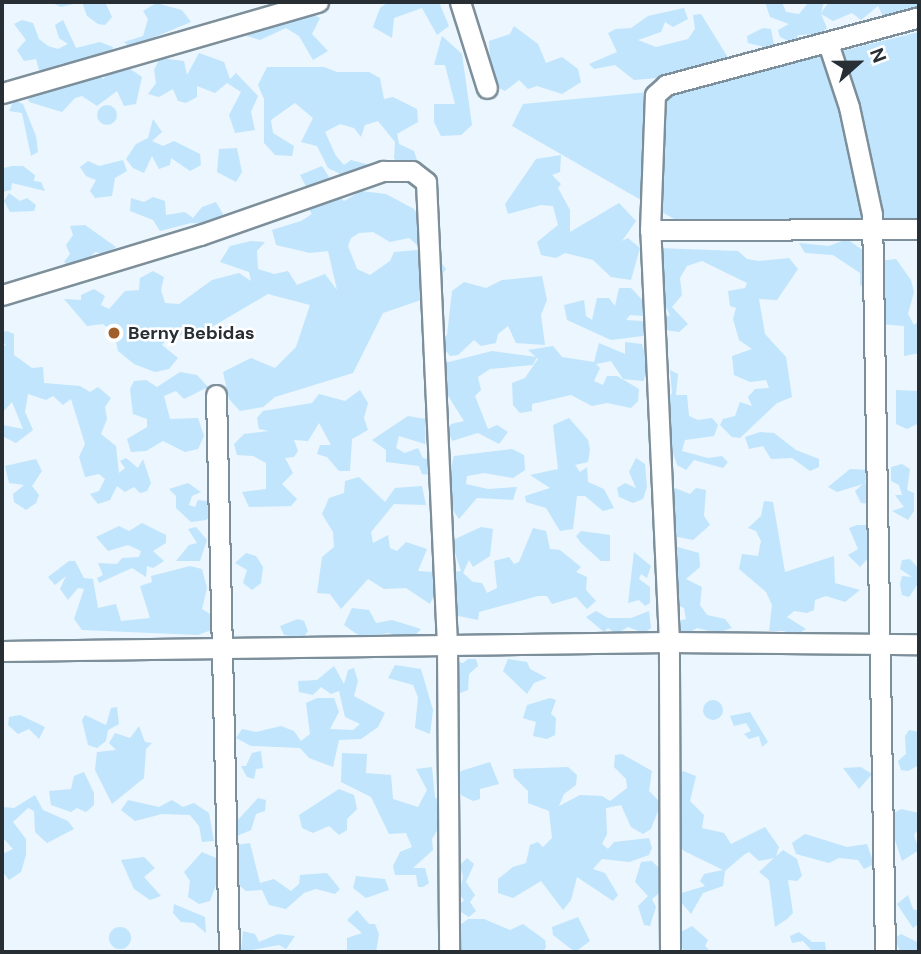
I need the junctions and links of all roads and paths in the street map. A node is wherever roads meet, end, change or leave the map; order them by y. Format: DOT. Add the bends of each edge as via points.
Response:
graph roads {
  1 [pos="318,2"];
  2 [pos="460,2"];
  3 [pos="919,17"];
  4 [pos="828,43"];
  5 [pos="487,88"];
  6 [pos="2,93"];
  7 [pos="873,229"];
  8 [pos="919,229"];
  9 [pos="650,230"];
  10 [pos="2,295"];
  11 [pos="216,395"];
  12 [pos="668,642"];
  13 [pos="881,644"];
  14 [pos="919,644"];
  15 [pos="447,645"];
  16 [pos="225,649"];
  17 [pos="2,651"];
  18 [pos="229,952"];
  19 [pos="449,952"];
  20 [pos="670,952"];
  21 [pos="885,952"];
  1 -- 6 [label="street"];
  2 -- 5 [label="street"];
  3 -- 4 [label="street"];
  4 -- 7 [label="street" via="849,107"];
  4 -- 9 [label="street" via="666,85 655,95"];
  7 -- 8 [label="street"];
  7 -- 9 [label="street"];
  7 -- 13 [label="street"];
  9 -- 12 [label="street"];
  10 -- 15 [label="street" via="200,235 383,171 421,174 426,182"];
  11 -- 16 [label="street"];
  12 -- 13 [label="street"];
  12 -- 15 [label="street"];
  12 -- 20 [label="street"];
  13 -- 14 [label="street"];
  13 -- 21 [label="street"];
  15 -- 16 [label="street"];
  15 -- 19 [label="street"];
  16 -- 17 [label="street"];
  16 -- 18 [label="street"];
}
